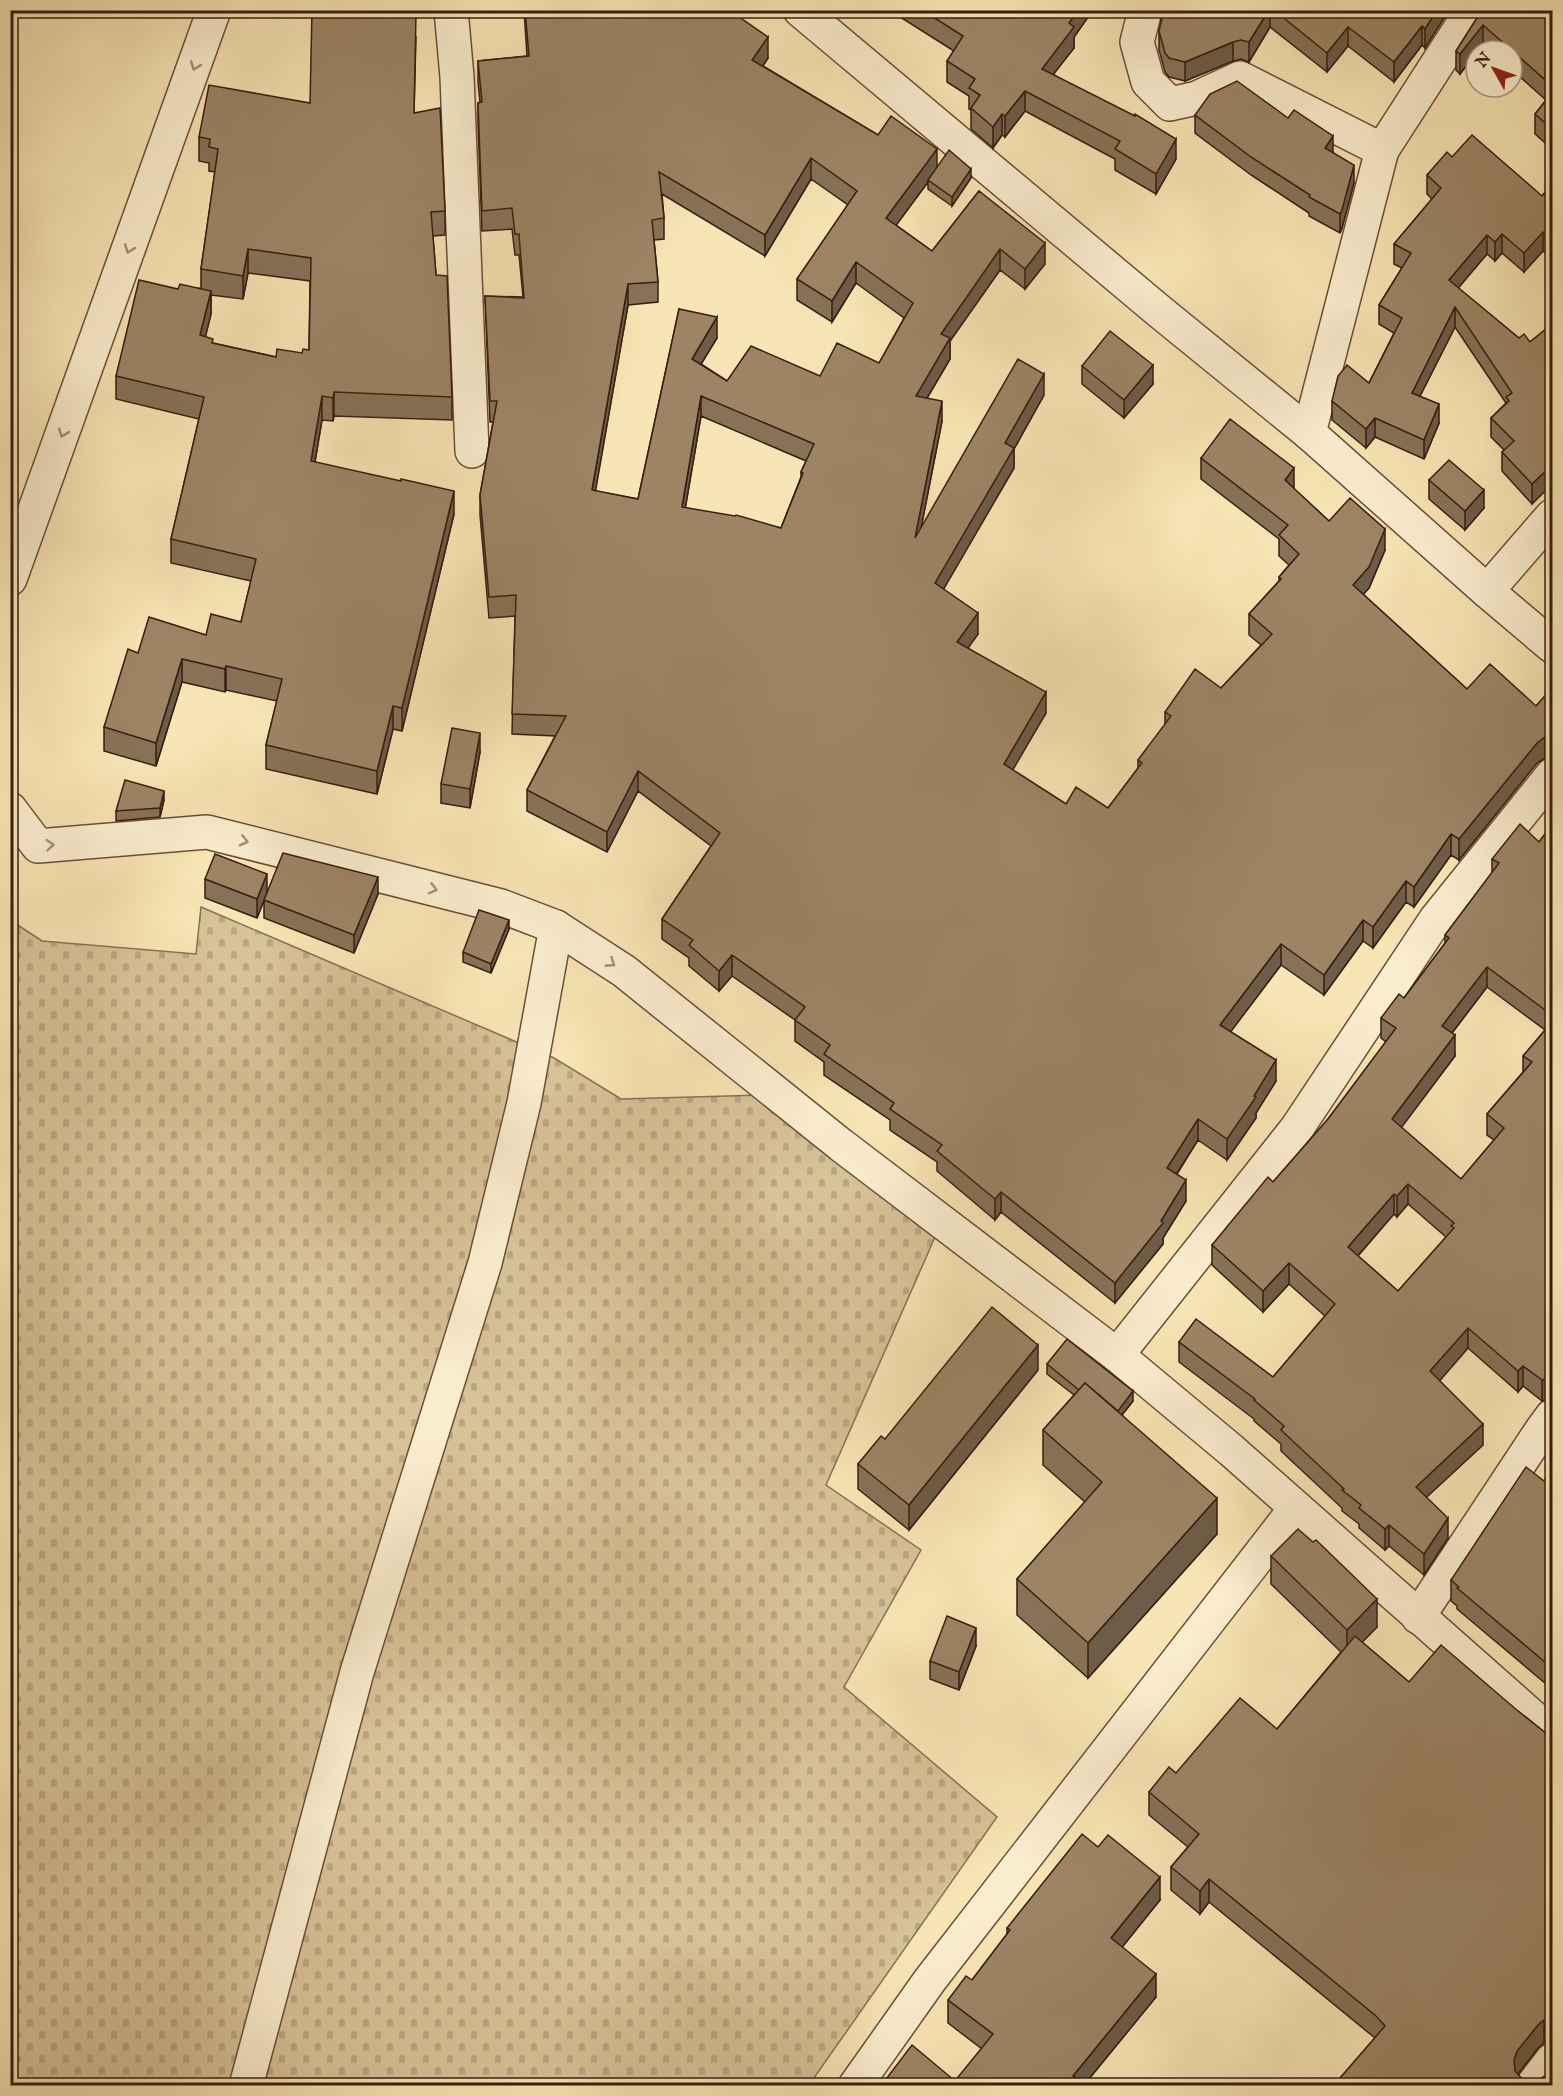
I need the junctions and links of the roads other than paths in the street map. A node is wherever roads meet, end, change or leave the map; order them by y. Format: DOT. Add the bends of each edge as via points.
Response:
graph roads {
  1 [pos="214,10"];
  2 [pos="451,10"];
  3 [pos="800,10"];
  4 [pos="1145,10"];
  5 [pos="1472,10"];
  6 [pos="1383,150"];
  7 [pos="1309,433"];
  8 [pos="472,451"];
  9 [pos="1552,516"];
  10 [pos="10,579"];
  11 [pos="1487,591"];
  12 [pos="1552,646"];
  13 [pos="1552,775"];
  14 [pos="10,809"];
  15 [pos="556,927"];
  16 [pos="1117,1355"];
  17 [pos="1552,1416"];
  18 [pos="1296,1508"];
  19 [pos="1418,1617"];
  20 [pos="1552,1734"];
  21 [pos="1552,2060"];
  22 [pos="246,2085"];
  23 [pos="855,2085"];
  24 [pos="1532,2085"];
  1 -- 10 [label="street, one-way"];
  2 -- 8 [label="street"];
  3 -- 7 [label="street"];
  4 -- 6 [label="street" via="1137,42 1148,82 1170,104 1197,98 1240,78"];
  5 -- 6 [label="street"];
  6 -- 7 [label="street"];
  7 -- 11 [label="street"];
  9 -- 11 [label="street"];
  11 -- 12 [label="street"];
  13 -- 16 [label="street" via="1436,920 1297,1128"];
  14 -- 15 [label="street, one-way" via="38,846 207,832 501,906"];
  15 -- 16 [label="street, one-way" via="624,971 841,1145"];
  15 -- 22 [label="street" via="524,1103 485,1263 357,1671"];
  16 -- 18 [label="street"];
  17 -- 19 [label="street"];
  18 -- 19 [label="street"];
  18 -- 23 [label="street" via="930,1980"];
  19 -- 20 [label="street"];
  21 -- 24 [label="street"];
}
